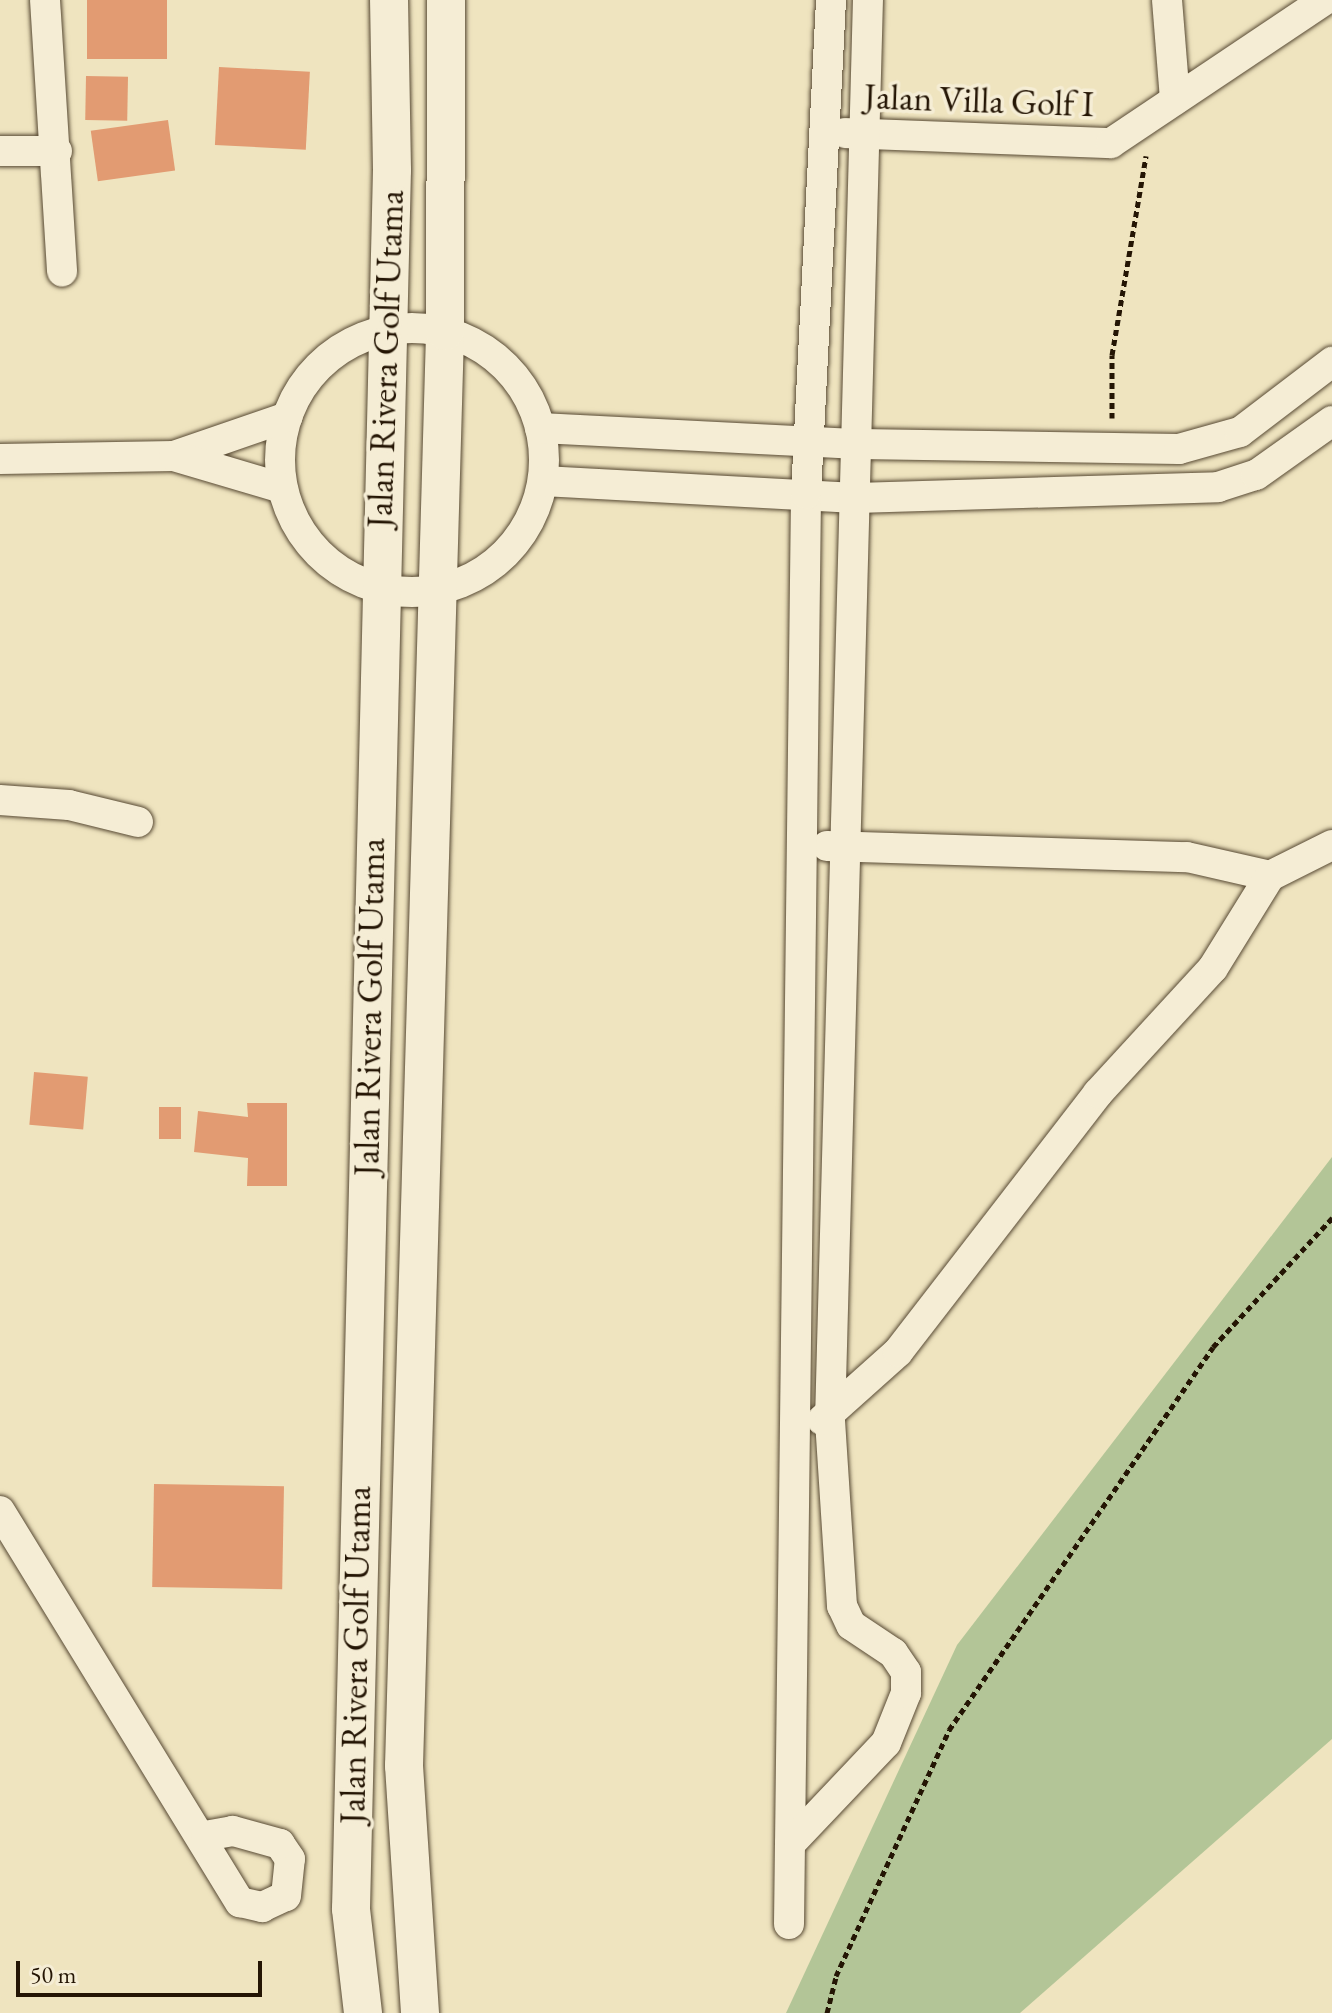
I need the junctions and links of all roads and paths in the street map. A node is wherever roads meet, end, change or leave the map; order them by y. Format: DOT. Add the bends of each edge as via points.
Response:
graph roads {
  1 [pos="45,0"];
  2 [pos="389,0"];
  3 [pos="446,0"];
  4 [pos="831,0"];
  5 [pos="868,0"];
  6 [pos="1167,0"];
  7 [pos="1325,0"];
  8 [pos="1175,100"];
  9 [pos="1150,119"];
  10 [pos="865,133"];
  11 [pos="827,134"];
  12 [pos="0,151"];
  13 [pos="57,151"];
  14 [pos="62,271"];
  15 [pos="383,330"];
  16 [pos="445,331"];
  17 [pos="1332,362"];
  18 [pos="1279,403"];
  19 [pos="287,417"];
  20 [pos="1332,421"];
  21 [pos="540,428"];
  22 [pos="808,438"];
  23 [pos="1306,440"];
  24 [pos="859,444"];
  25 [pos="1112,446"];
  26 [pos="174,456"];
  27 [pos="0,459"];
  28 [pos="543,481"];
  29 [pos="282,488"];
  30 [pos="806,494"];
  31 [pos="856,498"];
  32 [pos="377,589"];
  33 [pos="436,591"];
  34 [pos="0,800"];
  35 [pos="138,822"];
  36 [pos="1332,845"];
  37 [pos="805,846"];
  38 [pos="845,846"];
  39 [pos="1270,876"];
  40 [pos="1332,1218"];
  41 [pos="796,1419"];
  42 [pos="830,1421"];
  43 [pos="0,1511"];
  44 [pos="206,1836"];
  45 [pos="790,1844"];
  46 [pos="789,1924"];
  47 [pos="413,1960"];
  48 [pos="355,1967"];
  49 [pos="363,2013"];
  50 [pos="420,2013"];
  51 [pos="827,2013"];
  1 -- 13 [label="street"];
  2 -- 15 [label="street, Jalan Rivera Golf Utama"];
  3 -- 16 [label="street, Jalan Rivera Golf Utama"];
  4 -- 11 [label="street"];
  5 -- 10 [label="street"];
  6 -- 8 [label="street"];
  7 -- 8 [label="street, Jalan Villa Golf I"];
  8 -- 9 [label="street, Jalan Villa Golf I"];
  9 -- 10 [label="street, Jalan Villa Golf I" via="1096,147"];
  9 -- 25 [label="path" via="1112,355"];
  10 -- 11 [label="street, Jalan Villa Golf I"];
  10 -- 24 [label="street"];
  11 -- 22 [label="street"];
  12 -- 13 [label="street"];
  13 -- 14 [label="street"];
  15 -- 16 [label="street"];
  15 -- 19 [label="street" via="324,361"];
  15 -- 32 [label="street, Jalan Rivera Golf Utama"];
  16 -- 21 [label="street" via="505,366"];
  16 -- 33 [label="street, Jalan Rivera Golf Utama"];
  17 -- 18 [label="street"];
  18 -- 23 [label="street"];
  18 -- 25 [label="street" via="1216,443"];
  19 -- 26 [label="street"];
  19 -- 29 [label="street"];
  20 -- 23 [label="street"];
  21 -- 22 [label="street"];
  21 -- 28 [label="street"];
  22 -- 24 [label="street"];
  22 -- 30 [label="street"];
  23 -- 31 [label="street" via="1256,475 1218,487"];
  24 -- 25 [label="street"];
  24 -- 31 [label="street"];
  26 -- 27 [label="street"];
  26 -- 29 [label="street"];
  28 -- 30 [label="street"];
  28 -- 33 [label="street" via="530,520 506,553 474,578"];
  29 -- 32 [label="street" via="316,552"];
  30 -- 31 [label="street"];
  30 -- 37 [label="street"];
  31 -- 38 [label="street"];
  32 -- 33 [label="street"];
  32 -- 48 [label="street, Jalan Rivera Golf Utama" via="356,1556"];
  33 -- 47 [label="street, Jalan Rivera Golf Utama" via="404,1750"];
  34 -- 35 [label="street"];
  36 -- 39 [label="street"];
  37 -- 38 [label="street"];
  37 -- 41 [label="street"];
  38 -- 39 [label="street" via="1187,857"];
  38 -- 42 [label="street"];
  39 -- 42 [label="street" via="1213,968 1098,1093 898,1352"];
  40 -- 51 [label="path" via="1213,1347 949,1730 836,1976"];
  41 -- 42 [label="street"];
  41 -- 45 [label="street"];
  42 -- 45 [label="street" via="842,1606 851,1625 893,1653 906,1672 906,1693 886,1743"];
  43 -- 44 [label="street"];
  45 -- 46 [label="street"];
  47 -- 48 [label="street"];
  47 -- 50 [label="street, Jalan Rivera Golf Utama"];
  48 -- 49 [label="street, Jalan Rivera Golf Utama"];
}
